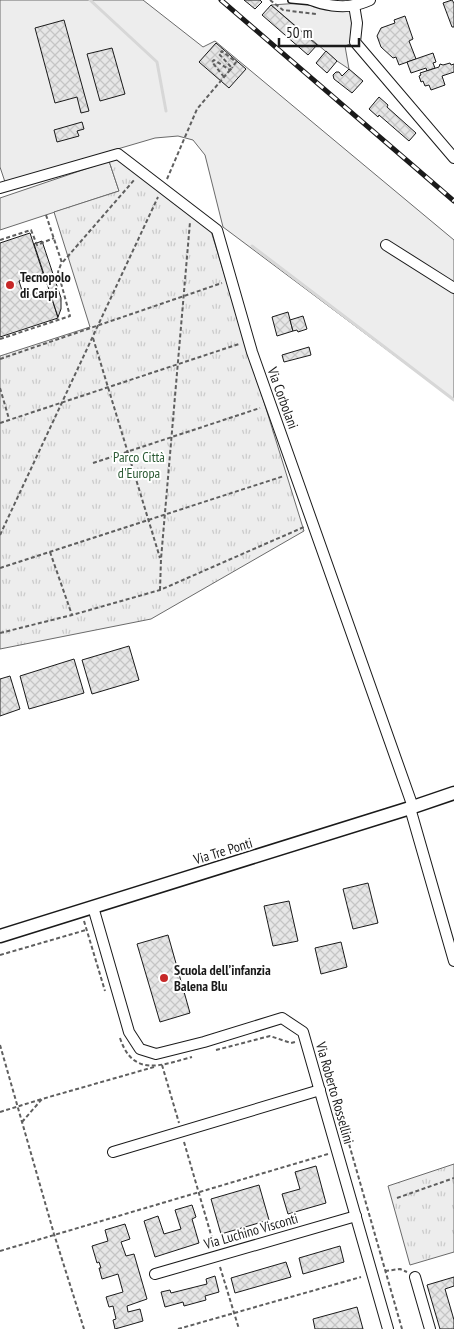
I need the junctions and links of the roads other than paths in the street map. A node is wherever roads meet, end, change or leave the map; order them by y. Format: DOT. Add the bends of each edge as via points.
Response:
graph roads {
  1 [pos="291,0"];
  2 [pos="370,0"];
  3 [pos="314,1"];
  4 [pos="354,6"];
  5 [pos="454,158"];
  6 [pos="0,188"];
  7 [pos="386,245"];
  8 [pos="454,288"];
  9 [pos="454,793"];
  10 [pos="411,807"];
  11 [pos="93,907"];
  12 [pos="0,936"];
  13 [pos="454,961"];
  14 [pos="320,1090"];
  15 [pos="113,1152"];
  16 [pos="356,1216"];
  17 [pos="155,1274"];
  18 [pos="412,1275"];
  19 [pos="388,1329"];
  20 [pos="430,1329"];
  1 -- 3 [label="lane"];
  2 -- 4 [label="street"];
  3 -- 4 [label="street"];
  4 -- 5 [label="street" via="357,23 354,42"];
  6 -- 10 [label="street, Via Corbolani" via="118,154 217,230 252,352"];
  7 -- 8 [label="street"];
  9 -- 10 [label="street, Via Tre Ponti"];
  10 -- 11 [label="street, Via Tre Ponti"];
  10 -- 13 [label="street, Via Corbolani"];
  11 -- 12 [label="street, Via Tre Ponti"];
  11 -- 14 [label="street, Via Roberto Rossellini" via="129,1032 140,1048 156,1054 282,1018 304,1032"];
  14 -- 15 [label="street"];
  14 -- 16 [label="street, Via Roberto Rossellini"];
  16 -- 17 [label="street, Via Luchino Visconti"];
  16 -- 19 [label="street, Via Roberto Rossellini"];
  18 -- 20 [label="street"];
}
